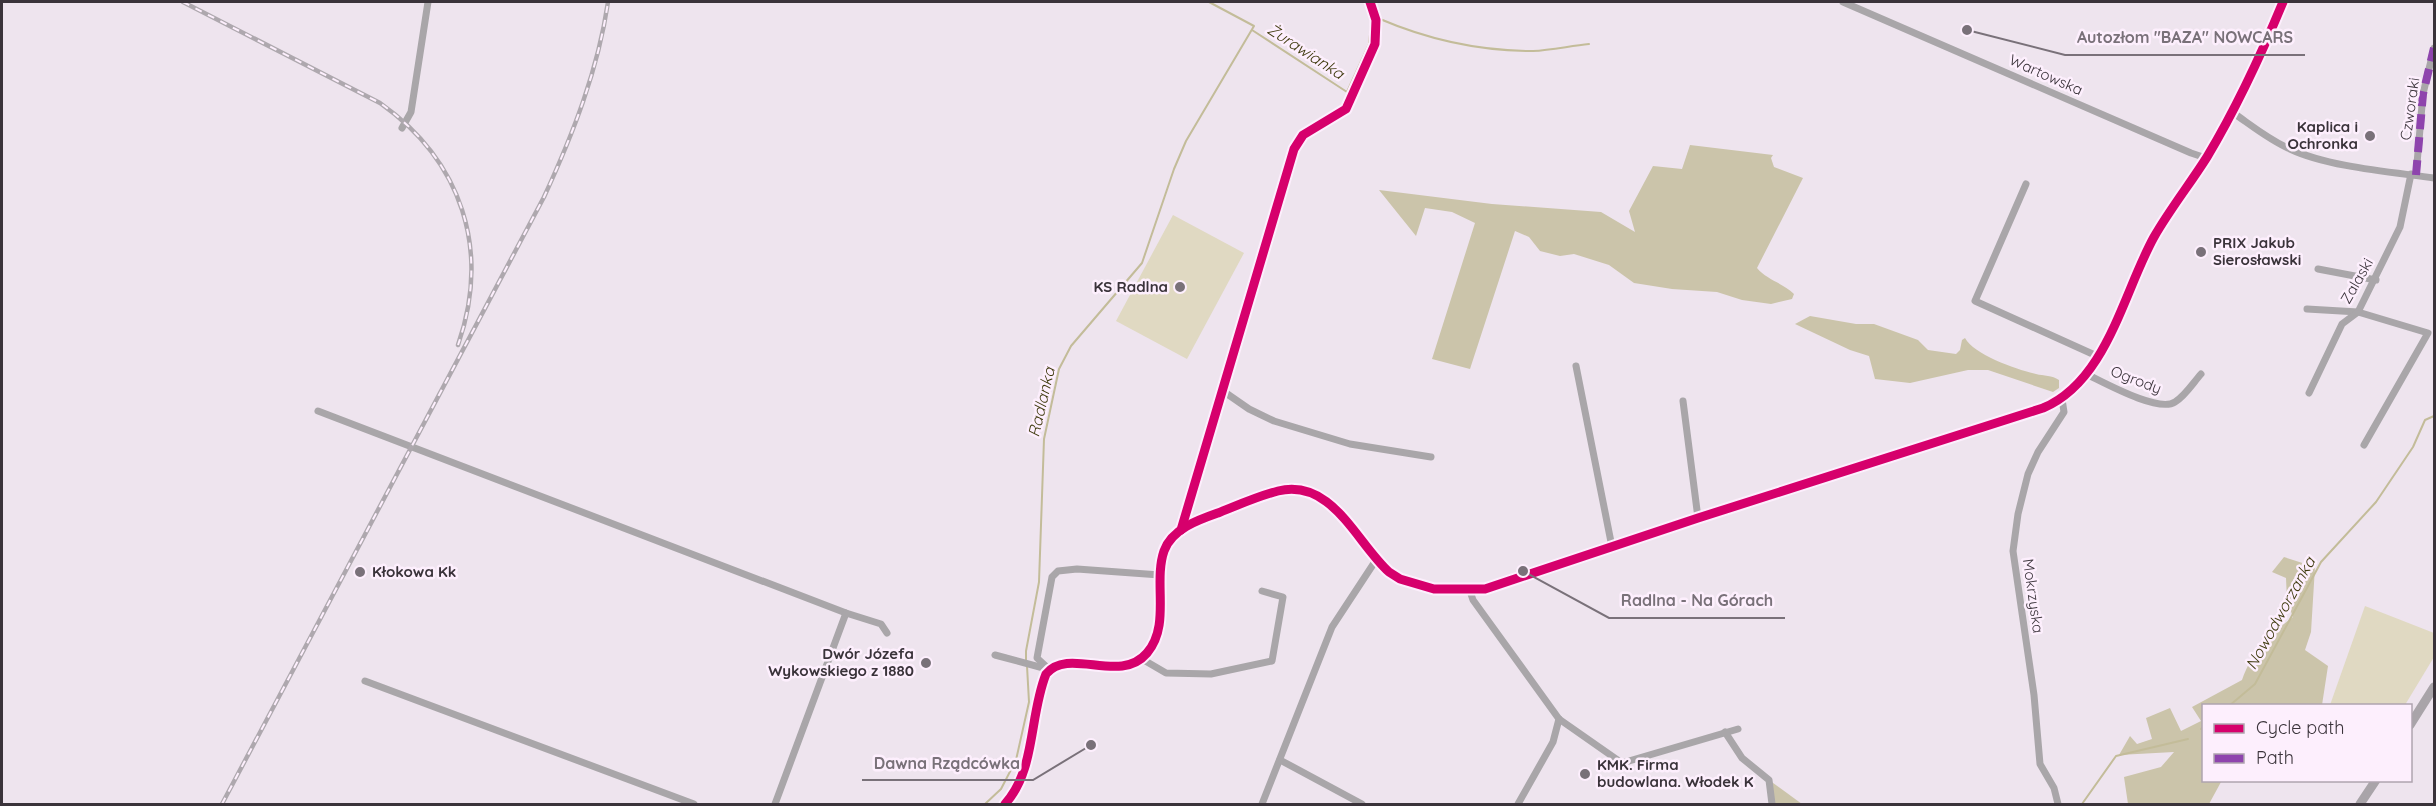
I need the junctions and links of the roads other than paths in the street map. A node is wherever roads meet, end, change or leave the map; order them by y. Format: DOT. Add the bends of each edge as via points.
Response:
graph roads {
  1 [pos="428,2"];
  2 [pos="1370,2"];
  3 [pos="1843,2"];
  4 [pos="2283,2"];
  5 [pos="2434,48"];
  6 [pos="2232,112"];
  7 [pos="402,128"];
  8 [pos="2206,158"];
  9 [pos="2413,175"];
  10 [pos="2434,178"];
  11 [pos="2026,184"];
  12 [pos="2318,269"];
  13 [pos="2376,280"];
  14 [pos="2307,309"];
  15 [pos="2358,312"];
  16 [pos="2097,356"];
  17 [pos="1576,366"];
  18 [pos="2086,374"];
  19 [pos="2201,374"];
  20 [pos="1223,391"];
  21 [pos="2309,393"];
  22 [pos="2062,399"];
  23 [pos="1683,401"];
  24 [pos="318,411"];
  25 [pos="2364,445"];
  26 [pos="1431,457"];
  27 [pos="1698,518"];
  28 [pos="1181,530"];
  29 [pos="1612,547"];
  30 [pos="1376,560"];
  31 [pos="1160,575"];
  32 [pos="1262,591"];
  33 [pos="1470,591"];
  34 [pos="846,613"];
  35 [pos="887,633"];
  36 [pos="995,655"];
  37 [pos="1142,659"];
  38 [pos="1050,670"];
  39 [pos="365,681"];
  40 [pos="2434,687"];
  41 [pos="1559,719"];
  42 [pos="2412,722"];
  43 [pos="1738,729"];
  44 [pos="1725,732"];
  45 [pos="1280,760"];
  46 [pos="2375,782"];
  47 [pos="694,804"];
  48 [pos="775,804"];
  49 [pos="1005,804"];
  50 [pos="1262,804"];
  51 [pos="1362,804"];
  52 [pos="1518,804"];
  53 [pos="1772,804"];
  54 [pos="2058,804"];
  55 [pos="2360,804"];
  1 -- 7 [label="street" via="411,112"];
  2 -- 20 [label="street" via="1376,20 1375,44 1346,109 1303,135 1294,149"];
  3 -- 8 [label="street, Wartowska"];
  4 -- 6 [label="street"];
  5 -- 9 [label="street, Czworaki" via="2423,94"];
  6 -- 8 [label="street"];
  6 -- 9 [label="street" via="2292,150"];
  8 -- 16 [label="street" via="2152,240"];
  9 -- 10 [label="street"];
  9 -- 13 [label="street, Zalaski" via="2400,227"];
  11 -- 16 [label="street" via="1975,301"];
  12 -- 13 [label="street"];
  13 -- 15 [label="street, Zalaski"];
  14 -- 15 [label="street"];
  15 -- 21 [label="street, Zalaski" via="2342,324"];
  15 -- 25 [label="street" via="2428,333"];
  16 -- 18 [label="street"];
  17 -- 29 [label="street"];
  18 -- 19 [label="street, Ogrody" via="2130,395 2164,405 2176,402"];
  18 -- 22 [label="street"];
  20 -- 26 [label="street" via="1274,422 1350,444"];
  20 -- 28 [label="street"];
  22 -- 27 [label="street" via="2032,412"];
  22 -- 54 [label="street, Mokrzyska" via="2064,412 2028,474 2013,551 2040,765 2054,788"];
  23 -- 27 [label="street"];
  24 -- 34 [label="street"];
  27 -- 29 [label="street"];
  28 -- 30 [label="street" via="1260,497 1303,489 1330,504"];
  28 -- 31 [label="street" via="1165,549"];
  29 -- 33 [label="street" via="1485,590"];
  30 -- 33 [label="street" via="1389,572 1416,584"];
  30 -- 45 [label="street" via="1332,627"];
  31 -- 37 [label="street" via="1159,628 1151,649"];
  31 -- 38 [label="street" via="1058,571 1052,577 1037,658"];
  32 -- 37 [label="street" via="1283,597 1272,661 1211,674 1166,673"];
  33 -- 41 [label="street"];
  34 -- 35 [label="street" via="881,624"];
  34 -- 48 [label="street"];
  36 -- 38 [label="street"];
  37 -- 38 [label="street" via="1125,666 1065,663"];
  38 -- 49 [label="street" via="1041,690 1018,784"];
  39 -- 47 [label="street"];
  40 -- 42 [label="street"];
  41 -- 44 [label="street" via="1622,763"];
  41 -- 52 [label="street" via="1553,742"];
  43 -- 44 [label="street"];
  44 -- 53 [label="street" via="1742,758 1769,780"];
  45 -- 50 [label="street"];
  45 -- 51 [label="street"];
  46 -- 55 [label="street"];
}
